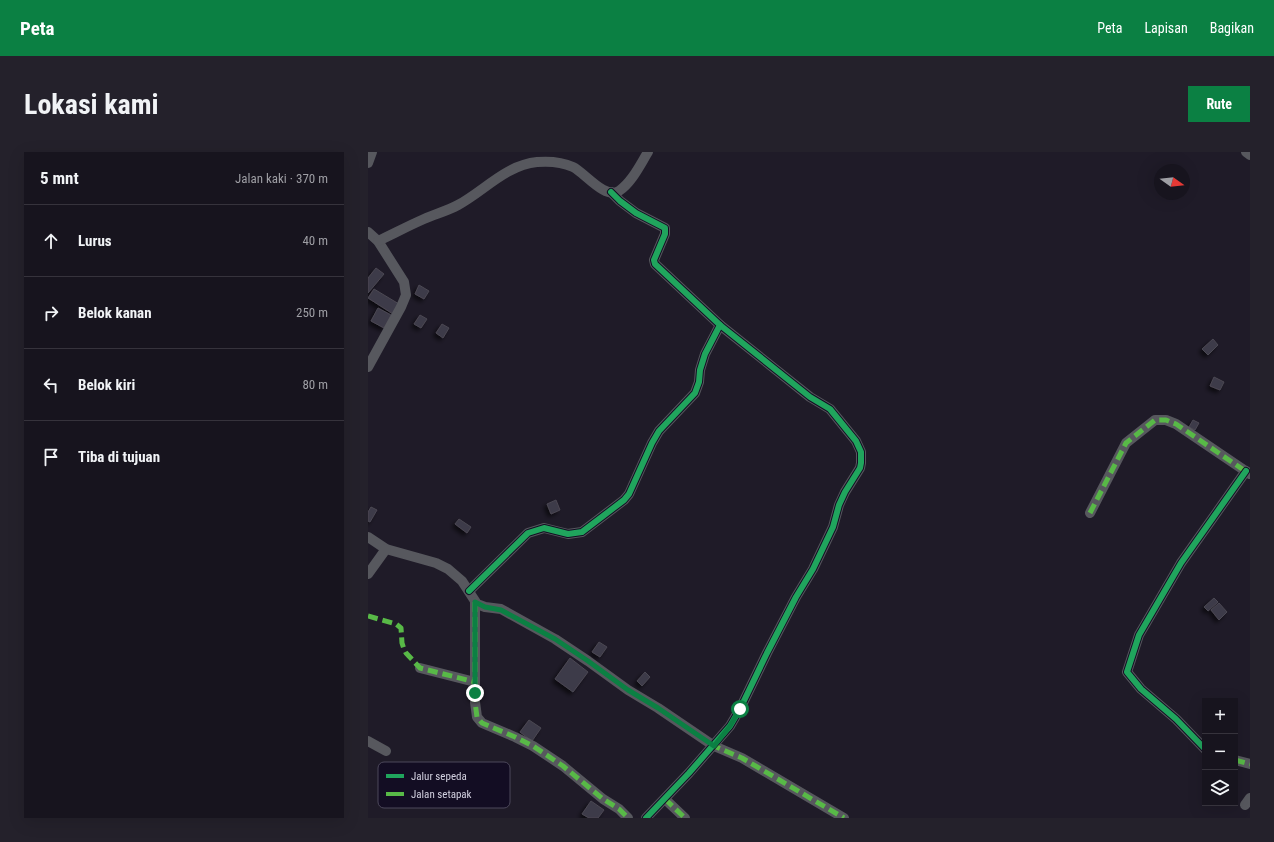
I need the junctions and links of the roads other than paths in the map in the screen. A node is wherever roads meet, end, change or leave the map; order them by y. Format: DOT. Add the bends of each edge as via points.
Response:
graph roads {
  1 [pos="372,152"];
  2 [pos="648,152"];
  3 [pos="1246,152"];
  4 [pos="1250,155"];
  5 [pos="368,163"];
  6 [pos="611,192"];
  7 [pos="368,232"];
  8 [pos="378,241"];
  9 [pos="720,325"];
  10 [pos="371,354"];
  11 [pos="368,367"];
  12 [pos="1248,473"];
  13 [pos="1090,513"];
  14 [pos="368,537"];
  15 [pos="386,549"];
  16 [pos="368,574"];
  17 [pos="469,591"];
  18 [pos="475,602"];
  19 [pos="420,668"];
  20 [pos="475,682"];
  21 [pos="368,741"];
  22 [pos="1202,745"];
  23 [pos="714,746"];
  24 [pos="386,751"];
  25 [pos="1238,761"];
  26 [pos="1250,764"];
  27 [pos="665,799"];
  28 [pos="628,818"];
  29 [pos="646,818"];
  30 [pos="685,818"];
  31 [pos="844,818"];
  1 -- 5 [label="street"];
  2 -- 6 [label="street" via="629,181 618,191"];
  3 -- 4 [label="street"];
  6 -- 8 [label="street" via="595,185 570,166 554,162 526,164 498,178 458,205"];
  6 -- 9 [label="street" via="636,212 665,228 654,260 655,264"];
  7 -- 8 [label="street"];
  8 -- 10 [label="street" via="404,282 406,290 401,307"];
  9 -- 17 [label="street" via="705,354 694,393 658,431 624,500 582,532 568,534 544,528 528,533"];
  9 -- 23 [label="street" via="810,397 830,409 856,441 862,458 860,468 845,492 828,537 810,574 766,653 740,709"];
  10 -- 11 [label="street"];
  12 -- 13 [label="street" via="1176,424 1166,420 1155,420 1126,443"];
  12 -- 22 [label="street" via="1182,563 1139,635 1127,672 1140,689"];
  14 -- 15 [label="street"];
  15 -- 16 [label="street"];
  15 -- 17 [label="street" via="445,567 458,577"];
  17 -- 18 [label="street"];
  18 -- 20 [label="street"];
  18 -- 23 [label="street" via="501,610 555,639"];
  19 -- 20 [label="street"];
  20 -- 28 [label="street" via="476,711 480,722 533,746 563,766"];
  21 -- 24 [label="street"];
  23 -- 27 [label="street"];
  23 -- 31 [label="street" via="742,758"];
  25 -- 26 [label="street"];
  27 -- 29 [label="street"];
  27 -- 30 [label="street"];
}
